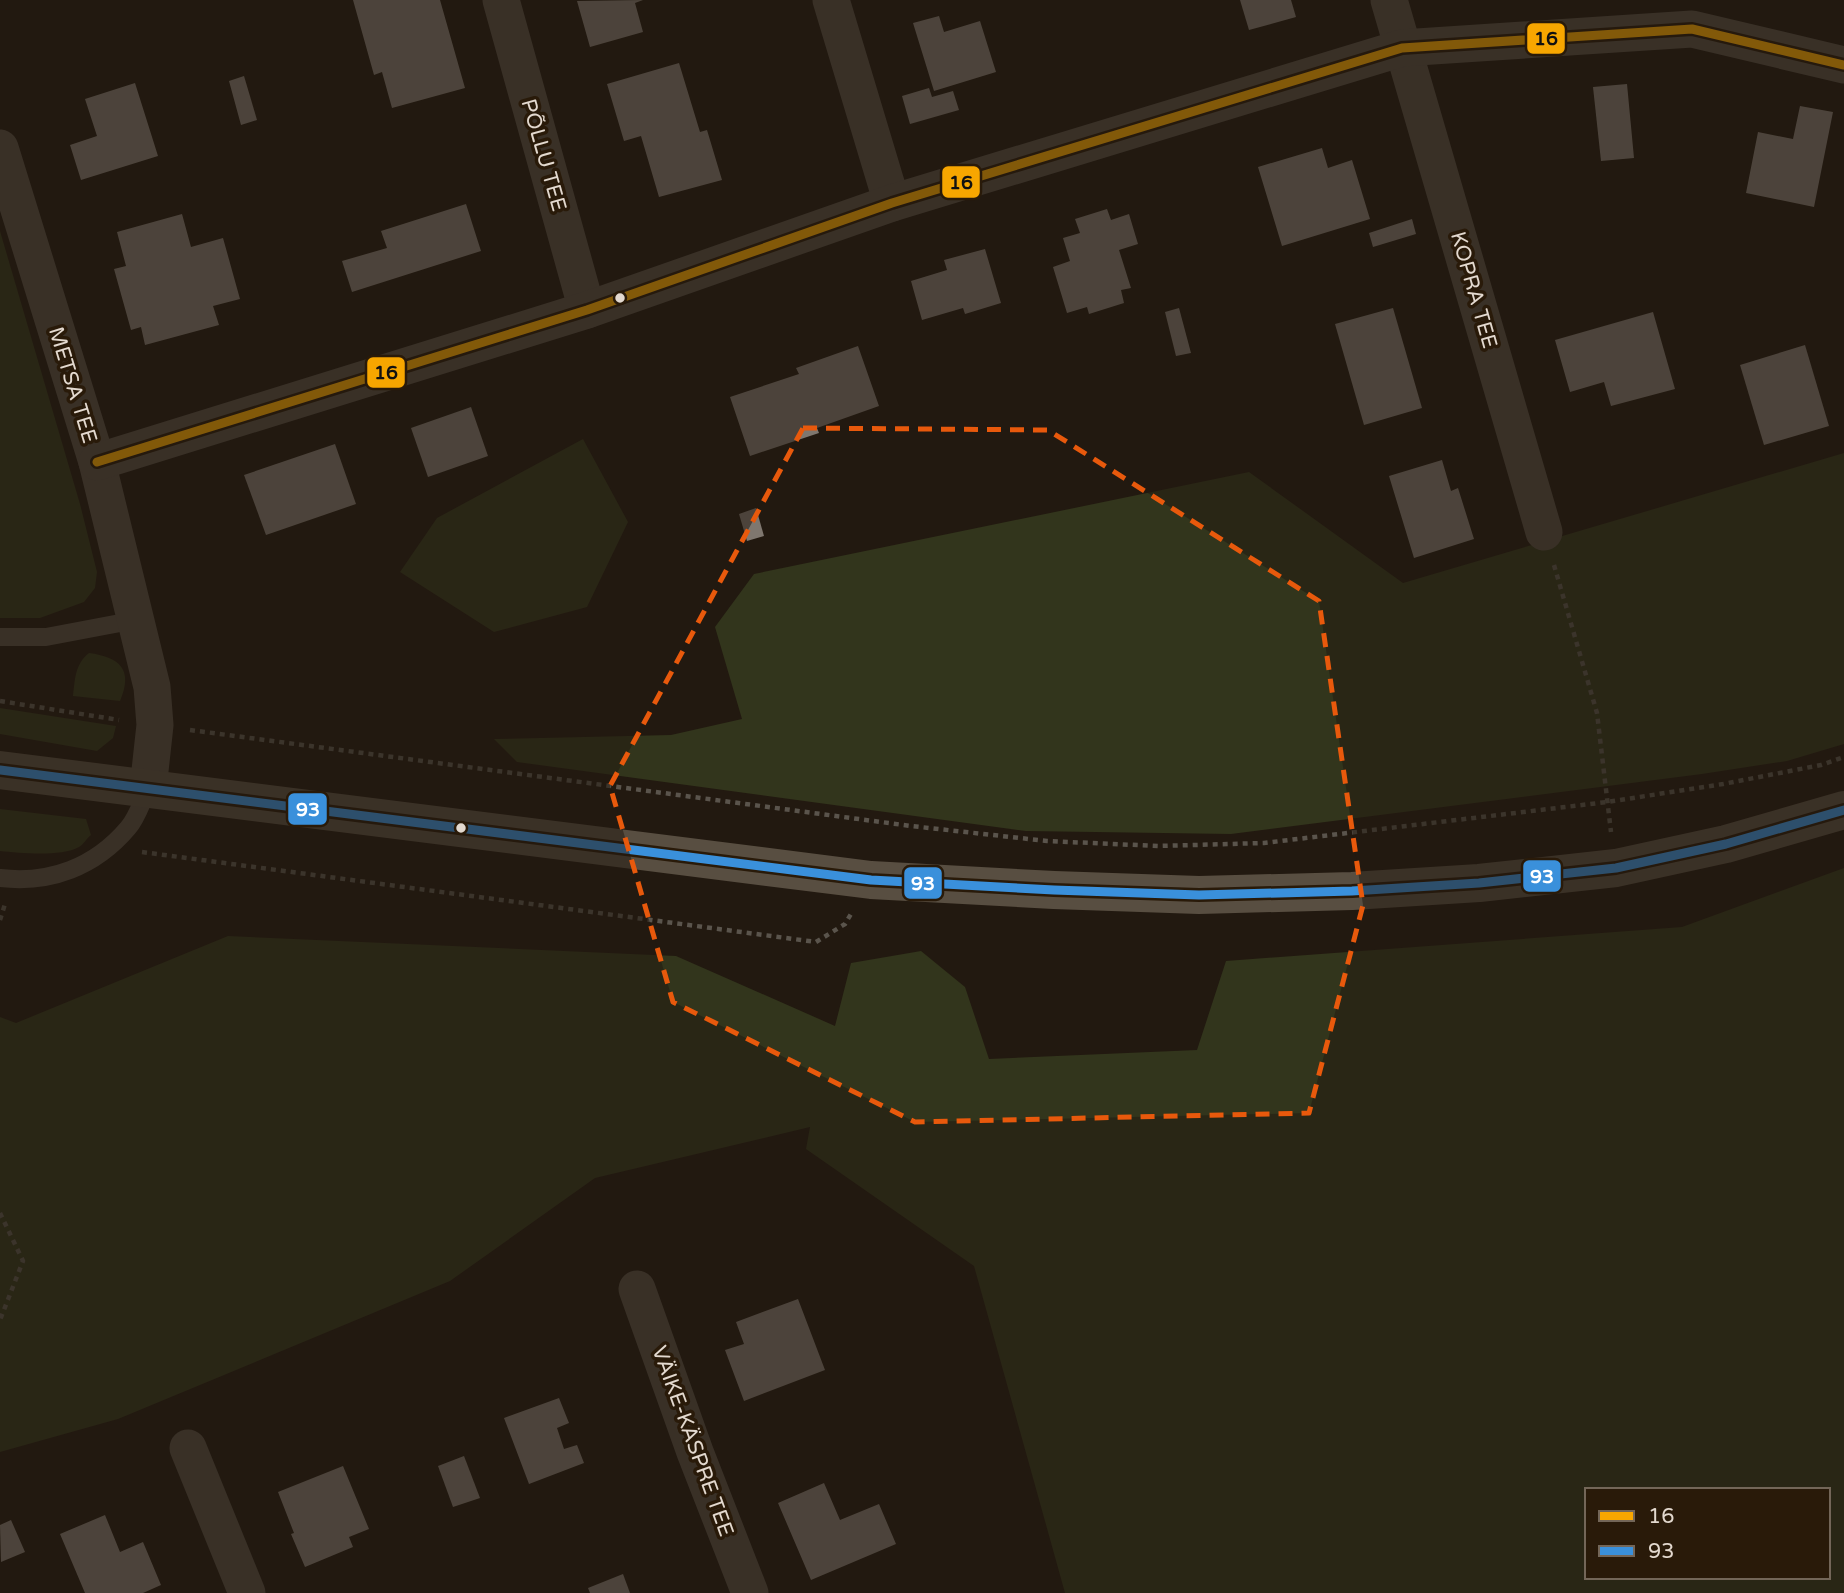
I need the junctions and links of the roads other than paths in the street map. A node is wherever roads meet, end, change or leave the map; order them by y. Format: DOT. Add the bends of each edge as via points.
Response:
graph roads {
  1 [pos="501,0"];
  2 [pos="831,0"];
  3 [pos="1389,0"];
  4 [pos="1402,48"];
  5 [pos="1844,65"];
  6 [pos="0,148"];
  7 [pos="892,203"];
  8 [pos="587,310"];
  9 [pos="97,462"];
  10 [pos="1545,532"];
  11 [pos="136,620"];
  12 [pos="0,637"];
  13 [pos="0,770"];
  14 [pos="148,789"];
  15 [pos="1844,810"];
  16 [pos="0,878"];
  17 [pos="637,1289"];
  18 [pos="188,1448"];
  19 [pos="247,1593"];
  20 [pos="750,1593"];
  1 -- 8 [label="street, PÕLLU TEE"];
  2 -- 7 [label="street"];
  3 -- 4 [label="street, KOPRA TEE"];
  4 -- 5 [label="street" via="1692,29"];
  4 -- 7 [label="street"];
  4 -- 10 [label="street, KOPRA TEE"];
  6 -- 9 [label="street, METSA TEE"];
  7 -- 8 [label="street"];
  8 -- 9 [label="street"];
  9 -- 11 [label="street, METSA TEE"];
  11 -- 12 [label="lane" via="46,637"];
  11 -- 14 [label="street, METSA TEE" via="152,687 155,725"];
  13 -- 14 [label="main road"];
  14 -- 15 [label="main road" via="871,880 1199,895 1466,884 1616,868 1726,844"];
  14 -- 16 [label="lane" via="130,827 95,860 54,876"];
  17 -- 20 [label="street, VÄIKE-KÄSPRE TEE"];
  18 -- 19 [label="street"];
}
